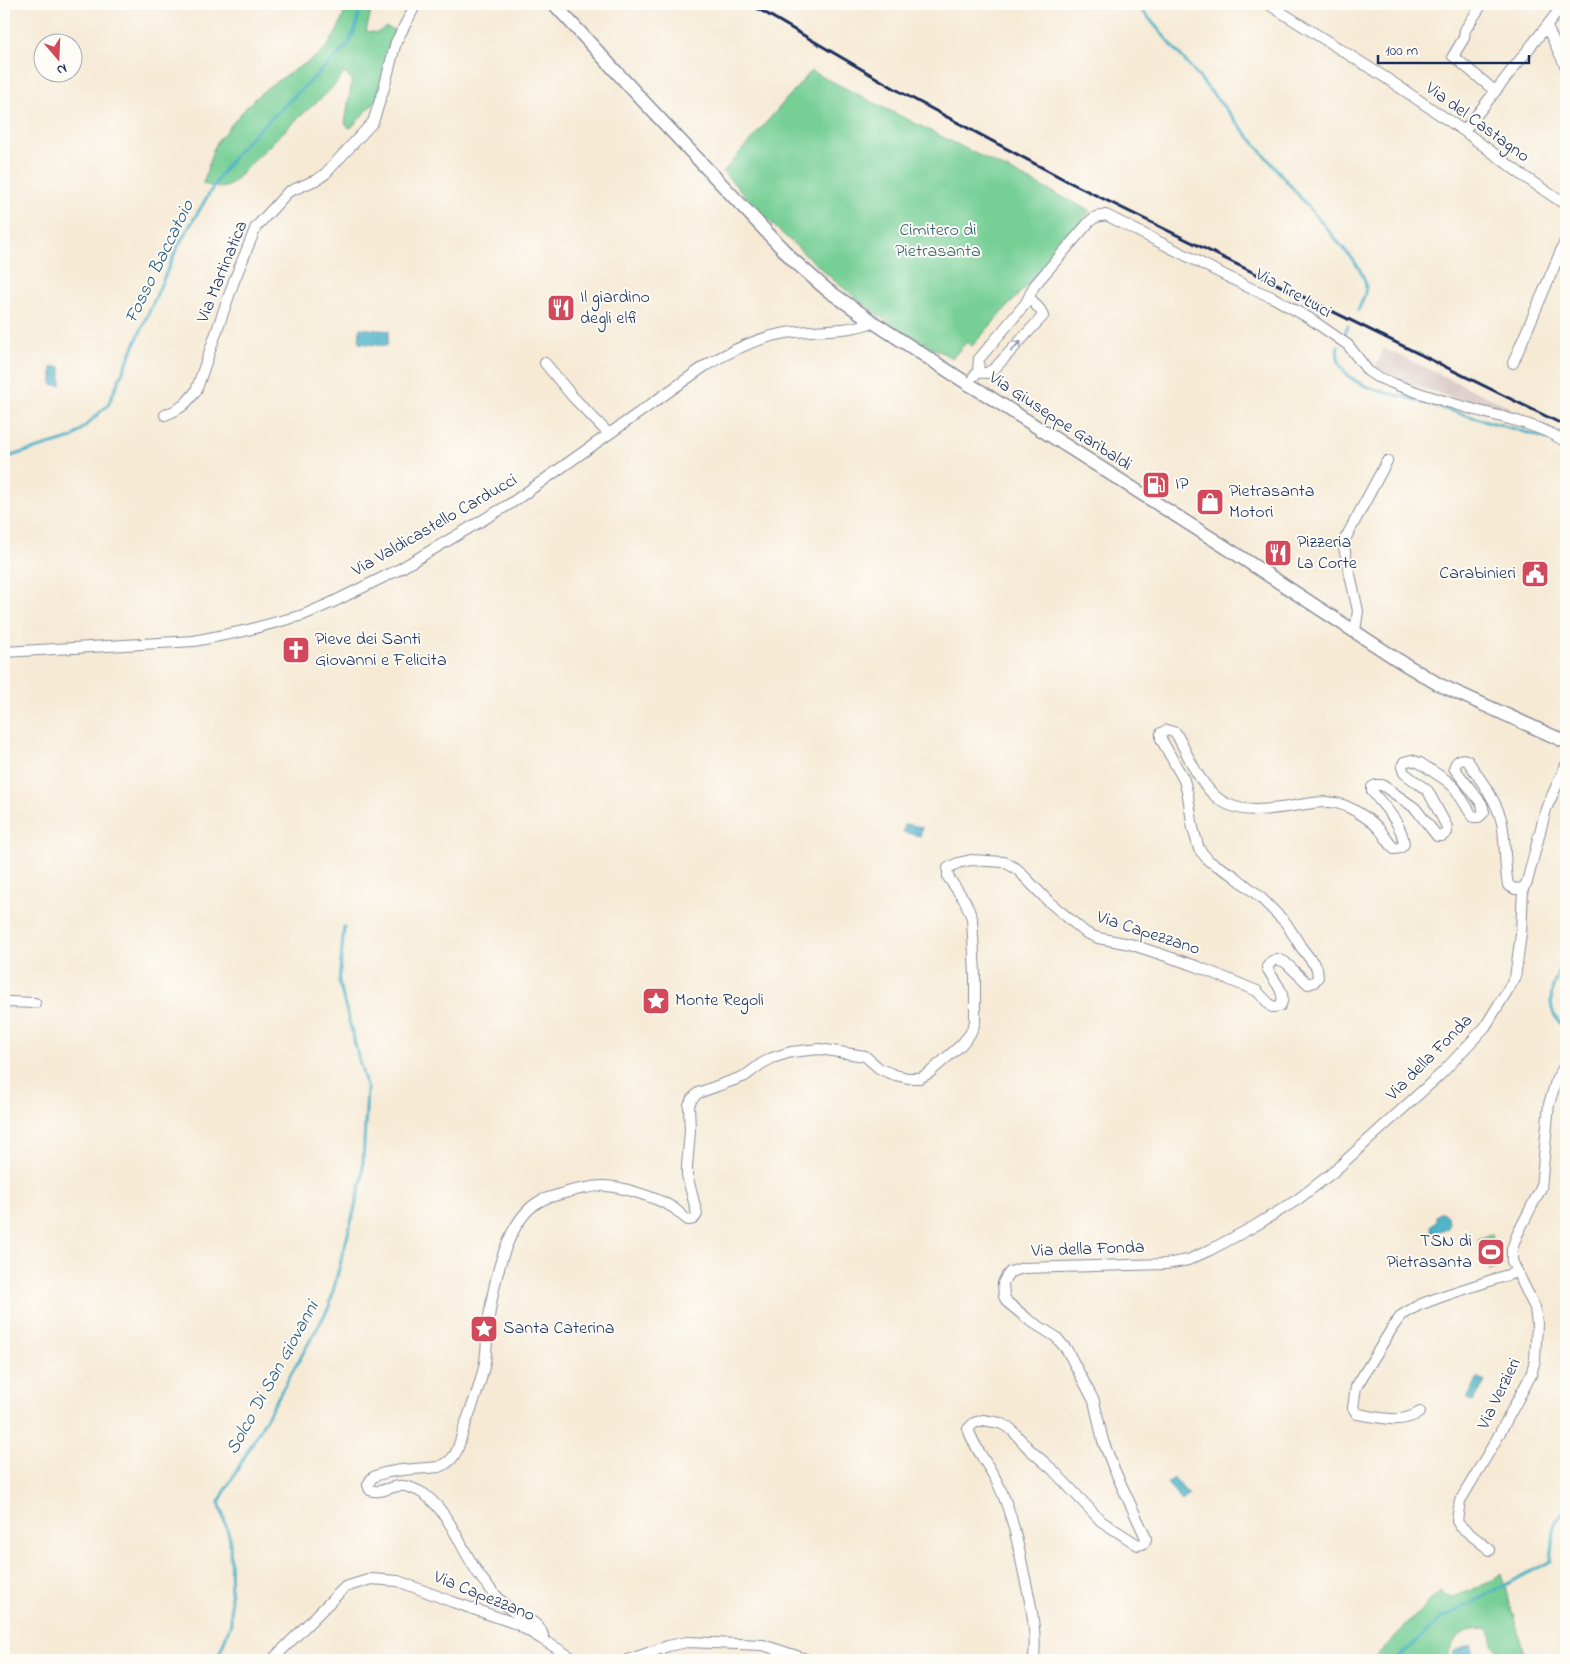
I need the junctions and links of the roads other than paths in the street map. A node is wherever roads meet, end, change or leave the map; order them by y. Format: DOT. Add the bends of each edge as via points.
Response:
graph roads {
  1 [pos="416,4"];
  2 [pos="554,4"];
  3 [pos="1268,4"];
  4 [pos="1482,4"];
  5 [pos="1564,4"];
  6 [pos="1546,27"];
  7 [pos="1566,67"];
  8 [pos="1495,91"];
  9 [pos="1464,131"];
  10 [pos="1566,205"];
  11 [pos="1566,239"];
  12 [pos="1029,297"];
  13 [pos="873,322"];
  14 [pos="546,363"];
  15 [pos="1513,363"];
  16 [pos="978,372"];
  17 [pos="965,382"];
  18 [pos="165,415"];
  19 [pos="609,434"];
  20 [pos="1566,442"];
  21 [pos="1387,461"];
  22 [pos="1355,631"];
  23 [pos="4,652"];
  24 [pos="1566,742"];
  25 [pos="1566,765"];
  26 [pos="1522,888"];
  27 [pos="35,1003"];
  28 [pos="4,1004"];
  29 [pos="1566,1064"];
  30 [pos="1517,1272"];
  31 [pos="1420,1412"];
  32 [pos="1490,1550"];
  33 [pos="540,1638"];
  34 [pos="1034,1656"];
  35 [pos="272,1660"];
  36 [pos="576,1660"];
  37 [pos="628,1660"];
  38 [pos="809,1660"];
  1 -- 18 [label="street, Via Martinatica" via="396,42 373,122 324,174 288,192 256,226 196,391 178,410"];
  2 -- 13 [label="main road, Via Giuseppe Garibaldi" via="793,260 826,289"];
  3 -- 9 [label="street, Via del Castagno"];
  4 -- 8 [label="street" via="1453,56"];
  5 -- 6 [label="street"];
  6 -- 7 [label="street"];
  6 -- 8 [label="street"];
  8 -- 9 [label="street"];
  9 -- 10 [label="street, Via del Castagno"];
  11 -- 15 [label="street"];
  12 -- 16 [label="street, Via Tre Luci" via="979,359"];
  16 -- 12 [label="street, one-way" via="988,373 995,368 1043,316"];
  12 -- 20 [label="street, Via Tre Luci" via="1034,286 1090,221 1106,216 1309,318 1348,345 1368,371 1377,377 1446,402 1528,425"];
  13 -- 17 [label="main road, Via Giuseppe Garibaldi"];
  13 -- 19 [label="street, Via Valdicastello Carducci" via="855,327 786,333 744,345 705,366"];
  14 -- 19 [label="street"];
  16 -- 17 [label="street"];
  17 -- 22 [label="main road, Via Giuseppe Garibaldi"];
  19 -- 23 [label="street, Via Valdicastello Carducci" via="510,504 458,536 398,570 303,615 194,641"];
  21 -- 22 [label="street" via="1343,542 1358,611"];
  22 -- 24 [label="main road, Via Giuseppe Garibaldi" via="1438,684"];
  25 -- 26 [label="street" via="1546,809"];
  26 -- 33 [label="street, Via Capezzano" via="1508,885 1499,811 1464,759 1459,760 1454,768 1482,804 1484,812 1480,817 1473,818 1455,788 1420,763 1411,760 1404,762 1402,767 1404,773 1428,791 1447,827 1442,836 1437,836 1415,808 1388,788 1382,785 1372,788 1404,838 1404,844 1394,849 1375,825 1341,804 1330,802 1248,810 1225,802 1214,795 1199,775 1176,733 1167,730 1161,740 1184,780 1199,849 1209,861 1259,896 1286,923 1317,968 1318,977 1308,984 1285,962 1272,961 1267,967 1284,995 1280,1006 1272,1007 1257,991 1196,966 1086,933 1017,869 1004,862 971,860 948,868 948,877 965,901 972,918 975,1022 961,1045 920,1078 895,1075 880,1069 865,1056 819,1049 774,1057 745,1076 698,1093 689,1105 687,1175 697,1214 692,1220 671,1206 604,1186 541,1200 516,1225 504,1253 495,1285 478,1390 456,1454 439,1467 380,1474 368,1485 375,1492 400,1486 416,1489 438,1506 486,1584 512,1611 526,1617 541,1630 543,1635"];
  26 -- 34 [label="street, Via della Fonda" via="1521,934 1515,978 1485,1027 1442,1073 1332,1173 1297,1200 1188,1260 1166,1264 1023,1268 1010,1272 1006,1277 1002,1290 1007,1302 1056,1337 1079,1370 1094,1401 1103,1441 1114,1469 1146,1538 1146,1542 1138,1545 1101,1521 1011,1429 983,1420 968,1429 999,1486 1016,1534 1030,1602"];
  27 -- 28 [label="street"];
  29 -- 30 [label="street, Via Verzieri" via="1557,1078 1549,1104 1541,1188 1512,1249 1512,1261"];
  30 -- 31 [label="street" via="1419,1305 1402,1315 1394,1325 1356,1387 1353,1408 1357,1414 1393,1420 1412,1417"];
  30 -- 32 [label="street, Via Verzieri" via="1535,1308 1536,1360 1500,1434 1460,1501 1457,1521"];
  33 -- 35 [label="street, Via Capezzano" via="517,1624 398,1581 371,1579 345,1587"];
  33 -- 36 [label="street"];
  37 -- 38 [label="street" via="687,1642 763,1645"];
}
